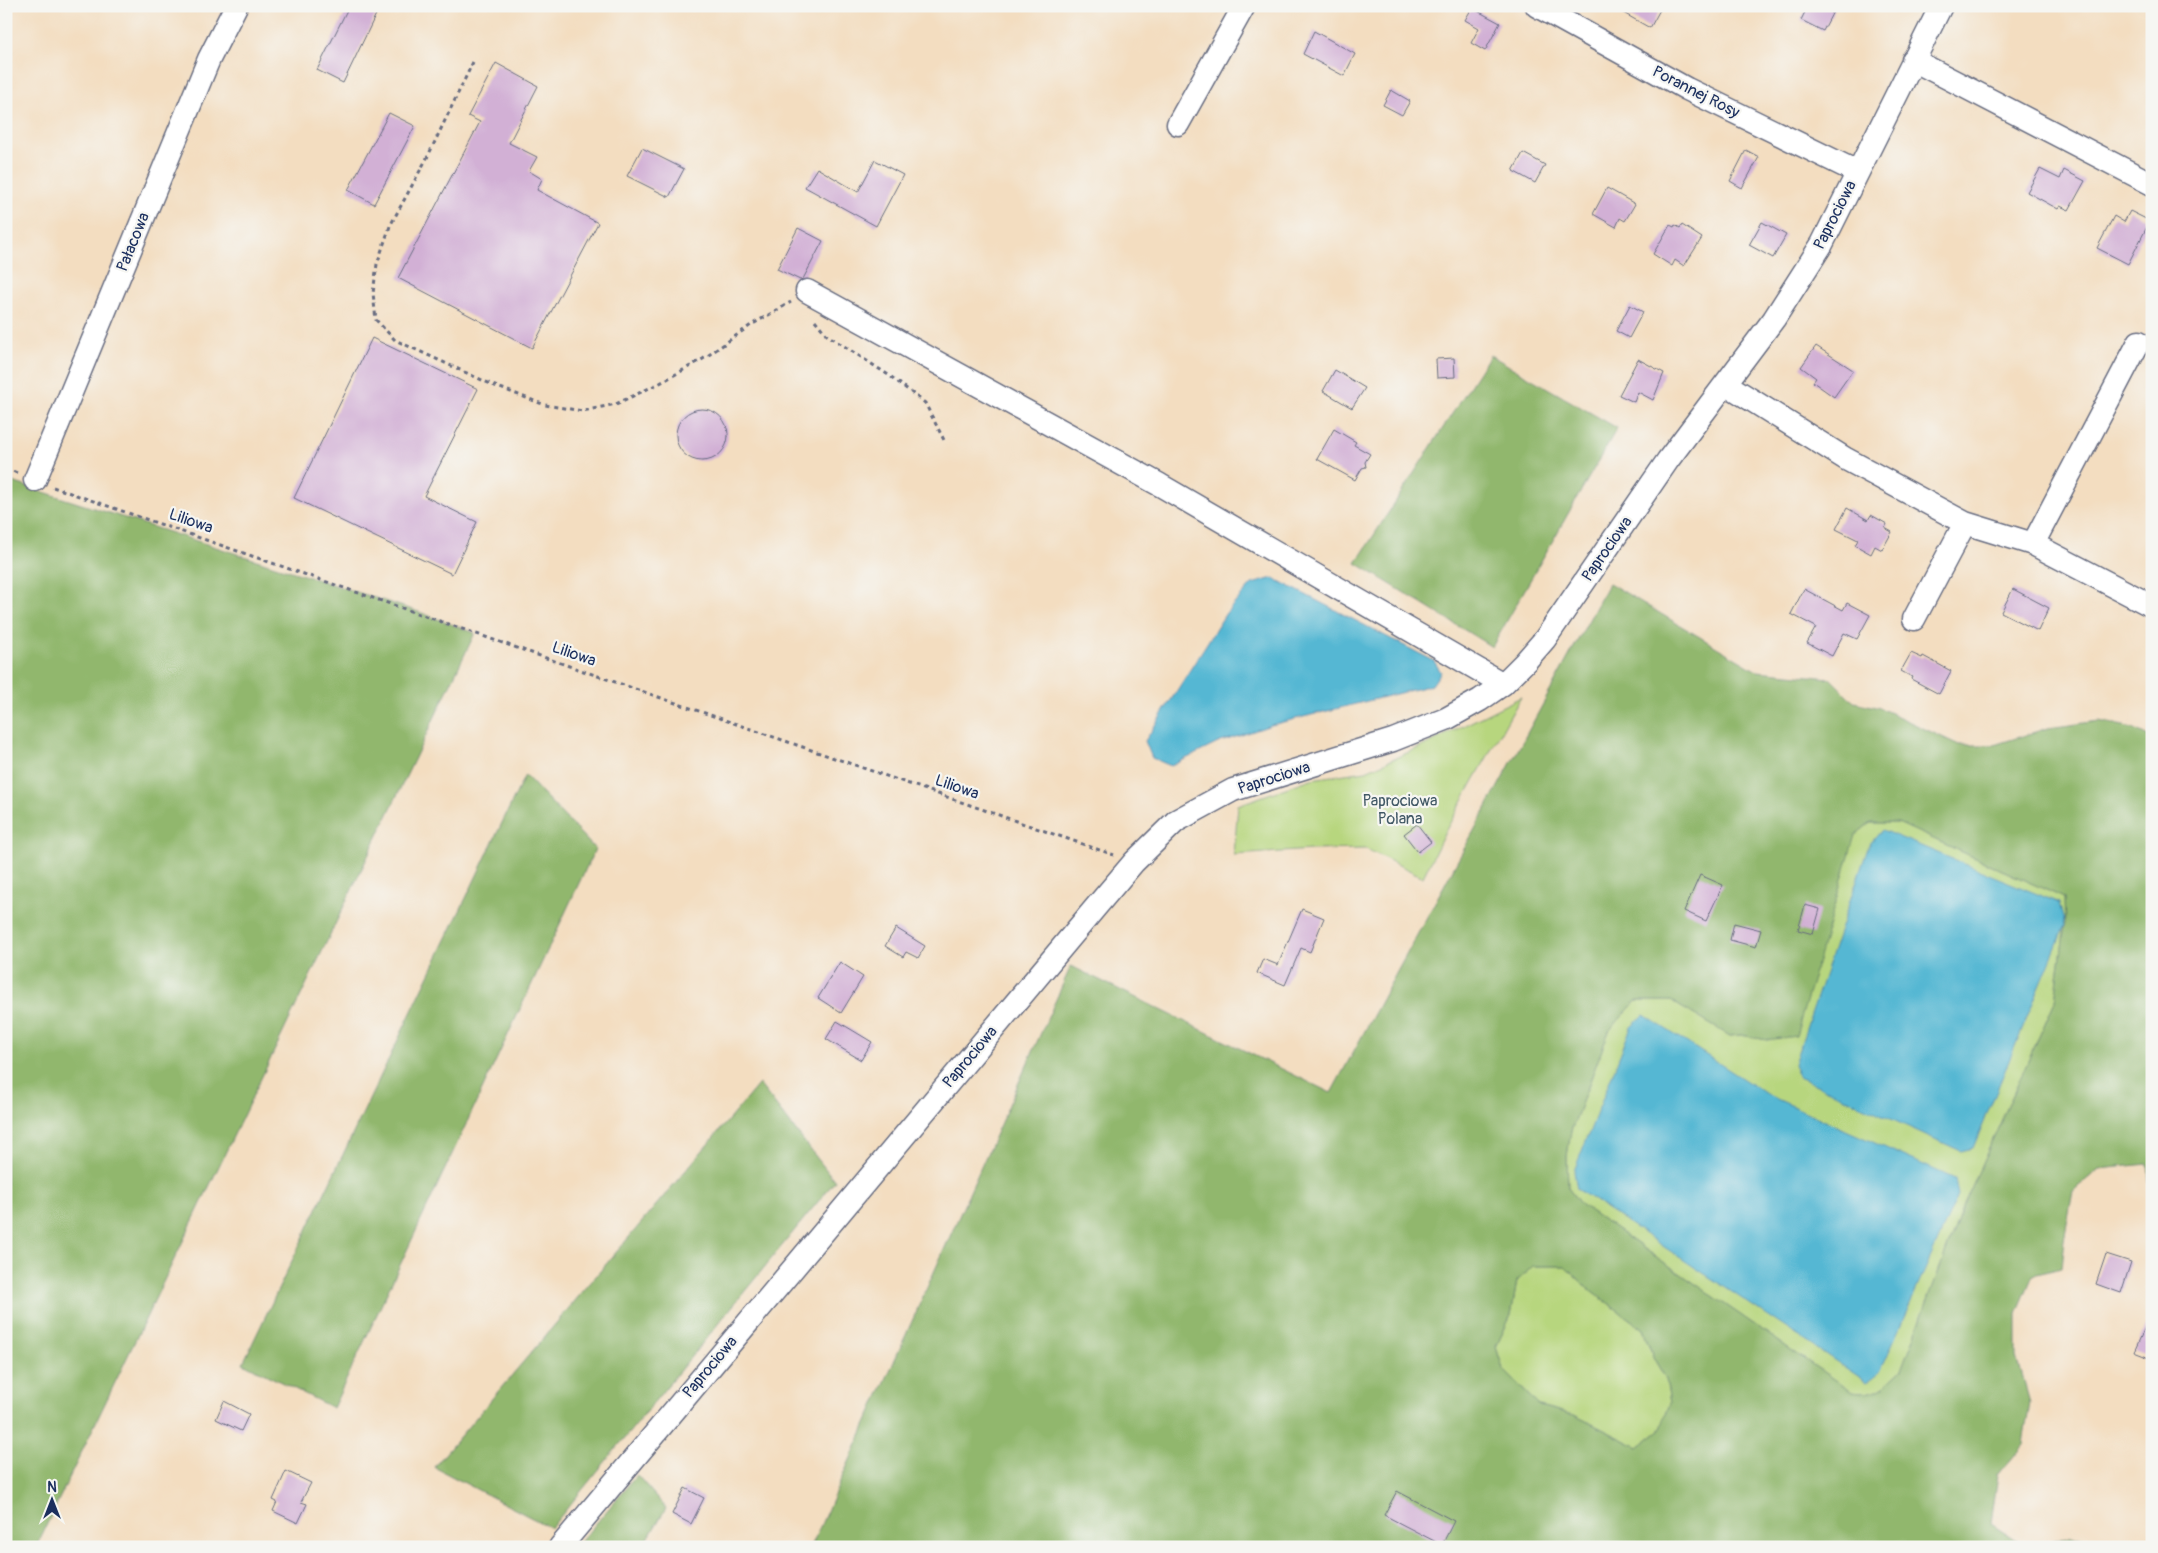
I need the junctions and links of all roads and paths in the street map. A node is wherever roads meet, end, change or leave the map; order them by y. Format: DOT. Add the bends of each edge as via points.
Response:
graph roads {
  1 [pos="236,6"];
  2 [pos="1244,6"];
  3 [pos="1538,6"];
  4 [pos="1941,6"];
  5 [pos="1913,60"];
  6 [pos="474,62"];
  7 [pos="1178,124"];
  8 [pos="1857,172"];
  9 [pos="2152,184"];
  10 [pos="808,302"];
  11 [pos="2139,342"];
  12 [pos="1726,384"];
  13 [pos="945,442"];
  14 [pos="6,468"];
  15 [pos="35,480"];
  16 [pos="1965,523"];
  17 [pos="2033,544"];
  18 [pos="2152,606"];
  19 [pos="1914,619"];
  20 [pos="1503,684"];
  21 [pos="1134,862"];
  22 [pos="560,1547"];
  1 -- 15 [label="street, Pałacowa" via="209,59"];
  2 -- 7 [label="street"];
  3 -- 8 [label="street, Porannej Rosy" via="1688,89"];
  4 -- 5 [label="street, Paprociowa"];
  5 -- 8 [label="street, Paprociowa"];
  5 -- 9 [label="street"];
  6 -- 10 [label="path" via="390,226 377,264 372,293 376,320 395,340 545,406 583,411 616,404 660,383 703,359 751,325 784,307"];
  8 -- 12 [label="street, Paprociowa" via="1822,244 1774,319"];
  10 -- 13 [label="path" via="827,335 925,402"];
  10 -- 20 [label="street" via="1160,485"];
  11 -- 17 [label="street"];
  12 -- 16 [label="street" via="1846,459"];
  12 -- 20 [label="street, Paprociowa" via="1668,460 1545,638"];
  14 -- 15 [label="path, Liliowa"];
  15 -- 21 [label="path, Liliowa"];
  16 -- 17 [label="street"];
  16 -- 19 [label="street"];
  17 -- 18 [label="street"];
  20 -- 21 [label="street, Paprociowa" via="1446,719 1393,740 1233,790 1176,821"];
  21 -- 22 [label="street, Paprociowa"];
}
